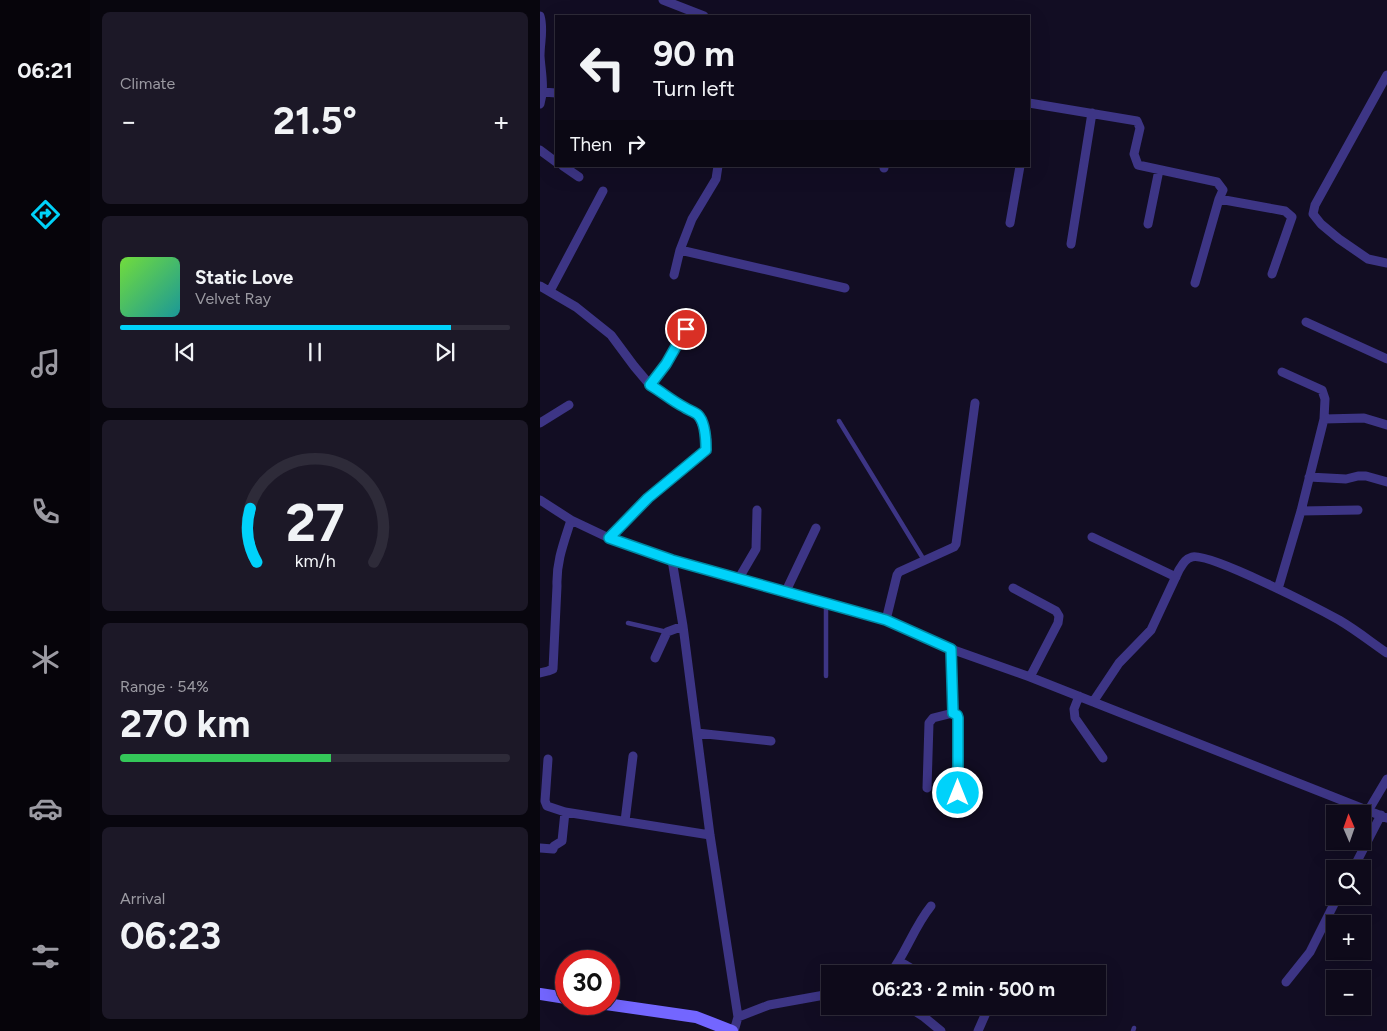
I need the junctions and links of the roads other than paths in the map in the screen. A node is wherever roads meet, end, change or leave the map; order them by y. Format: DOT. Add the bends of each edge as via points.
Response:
graph roads {
  1 [pos="663,0"];
  2 [pos="701,15"];
  3 [pos="540,16"];
  4 [pos="1387,75"];
  5 [pos="543,92"];
  6 [pos="555,93"];
  7 [pos="540,104"];
  8 [pos="1030,105"];
  9 [pos="1092,113"];
  10 [pos="540,150"];
  11 [pos="555,161"];
  12 [pos="564,167"];
  13 [pos="718,167"];
  14 [pos="1020,167"];
  15 [pos="1159,170"];
  16 [pos="579,177"];
  17 [pos="603,191"];
  18 [pos="1219,199"];
  19 [pos="1010,223"];
  20 [pos="1148,224"];
  21 [pos="1071,244"];
  22 [pos="680,250"];
  23 [pos="1387,263"];
  24 [pos="1272,274"];
  25 [pos="674,275"];
  26 [pos="1195,283"];
  27 [pos="540,286"];
  28 [pos="845,288"];
  29 [pos="550,291"];
  30 [pos="1306,322"];
  31 [pos="686,329"];
  32 [pos="1387,358"];
  33 [pos="1282,372"];
  34 [pos="650,385"];
  35 [pos="975,403"];
  36 [pos="569,405"];
  37 [pos="1324,418"];
  38 [pos="839,421"];
  39 [pos="540,423"];
  40 [pos="1387,425"];
  41 [pos="1309,477"];
  42 [pos="1387,482"];
  43 [pos="540,500"];
  44 [pos="757,510"];
  45 [pos="1358,510"];
  46 [pos="1300,511"];
  47 [pos="572,520"];
  48 [pos="816,528"];
  49 [pos="1092,537"];
  50 [pos="609,538"];
  51 [pos="672,560"];
  52 [pos="924,560"];
  53 [pos="1176,577"];
  54 [pos="739,578"];
  55 [pos="1013,588"];
  56 [pos="1278,589"];
  57 [pos="786,591"];
  58 [pos="826,602"];
  59 [pos="886,620"];
  60 [pos="628,623"];
  61 [pos="684,626"];
  62 [pos="667,632"];
  63 [pos="951,649"];
  64 [pos="1387,653"];
  65 [pos="654,658"];
  66 [pos="540,673"];
  67 [pos="826,676"];
  68 [pos="1030,677"];
  69 [pos="1079,696"];
  70 [pos="1093,702"];
  71 [pos="953,713"];
  72 [pos="697,734"];
  73 [pos="771,742"];
  74 [pos="632,756"];
  75 [pos="1103,758"];
  76 [pos="548,759"];
  77 [pos="1387,779"];
  78 [pos="927,788"];
  79 [pos="958,793"];
  80 [pos="1355,805"];
  81 [pos="1371,805"];
  82 [pos="1371,811"];
  83 [pos="565,812"];
  84 [pos="1384,817"];
  85 [pos="625,821"];
  86 [pos="710,835"];
  87 [pos="540,848"];
  88 [pos="1358,860"];
  89 [pos="1334,905"];
  90 [pos="931,906"];
  91 [pos="899,961"];
  92 [pos="896,965"];
  93 [pos="906,965"];
  94 [pos="1286,982"];
  95 [pos="540,994"];
  96 [pos="555,996"];
  97 [pos="821,996"];
  98 [pos="620,1006"];
  99 [pos="921,1015"];
  100 [pos="986,1015"];
  101 [pos="738,1017"];
  102 [pos="733,1031"];
  103 [pos="941,1031"];
  104 [pos="978,1031"];
  1 -- 2 [label="street"];
  3 -- 5 [label="street"];
  4 -- 23 [label="street" via="1312,214 1339,239 1368,259"];
  5 -- 6 [label="street"];
  5 -- 7 [label="street"];
  8 -- 9 [label="street"];
  9 -- 15 [label="street" via="1137,121 1140,128 1134,154 1138,165"];
  9 -- 21 [label="street"];
  10 -- 11 [label="street"];
  12 -- 16 [label="street"];
  13 -- 22 [label="street" via="716,179 692,219"];
  14 -- 19 [label="street"];
  15 -- 18 [label="street" via="1217,182 1223,190"];
  15 -- 20 [label="street"];
  17 -- 29 [label="street"];
  18 -- 24 [label="street" via="1285,211 1292,217"];
  18 -- 26 [label="street"];
  22 -- 25 [label="street"];
  22 -- 28 [label="street"];
  27 -- 29 [label="street"];
  29 -- 34 [label="street" via="610,335"];
  30 -- 32 [label="street"];
  31 -- 34 [label="street"];
  33 -- 37 [label="street" via="1322,390"];
  34 -- 50 [label="street" via="698,415 706,450 648,498"];
  35 -- 52 [label="street" via="956,544"];
  36 -- 39 [label="street"];
  37 -- 40 [label="street" via="1364,418"];
  37 -- 41 [label="street"];
  38 -- 52 [label="lane"];
  41 -- 42 [label="street" via="1346,479 1366,476"];
  41 -- 46 [label="street"];
  43 -- 47 [label="street"];
  44 -- 54 [label="street" via="756,549"];
  45 -- 46 [label="street"];
  46 -- 56 [label="street"];
  47 -- 50 [label="street"];
  47 -- 66 [label="street" via="556,572 553,669"];
  48 -- 57 [label="street"];
  49 -- 53 [label="street"];
  50 -- 51 [label="street"];
  51 -- 54 [label="street"];
  51 -- 61 [label="street"];
  52 -- 59 [label="street" via="897,575"];
  53 -- 56 [label="street" via="1185,560 1193,556 1209,558"];
  53 -- 70 [label="street" via="1151,630 1119,663"];
  54 -- 57 [label="street"];
  55 -- 68 [label="street" via="1060,616"];
  56 -- 64 [label="street" via="1340,621"];
  57 -- 58 [label="street"];
  58 -- 59 [label="street"];
  58 -- 67 [label="lane"];
  59 -- 63 [label="street"];
  60 -- 62 [label="lane"];
  61 -- 62 [label="street"];
  61 -- 72 [label="street"];
  62 -- 65 [label="street"];
  63 -- 68 [label="street"];
  63 -- 71 [label="street"];
  68 -- 69 [label="street"];
  69 -- 70 [label="street"];
  69 -- 75 [label="street" via="1074,709 1075,718"];
  70 -- 80 [label="street"];
  71 -- 78 [label="street" via="934,718 929,723"];
  71 -- 79 [label="street" via="958,718"];
  72 -- 73 [label="street"];
  72 -- 86 [label="street"];
  74 -- 85 [label="street"];
  76 -- 83 [label="street" via="545,804"];
  77 -- 81 [label="street"];
  82 -- 84 [label="street"];
  83 -- 85 [label="street"];
  83 -- 87 [label="street" via="562,841 553,849"];
  84 -- 88 [label="street"];
  85 -- 86 [label="street"];
  86 -- 101 [label="street"];
  89 -- 94 [label="street" via="1310,952"];
  90 -- 91 [label="street"];
  91 -- 92 [label="street"];
  91 -- 93 [label="street"];
  95 -- 96 [label="main road"];
  97 -- 101 [label="street" via="769,1005"];
  98 -- 102 [label="main road" via="696,1017"];
  99 -- 103 [label="street"];
  100 -- 104 [label="street"];
  101 -- 102 [label="street"];
}
